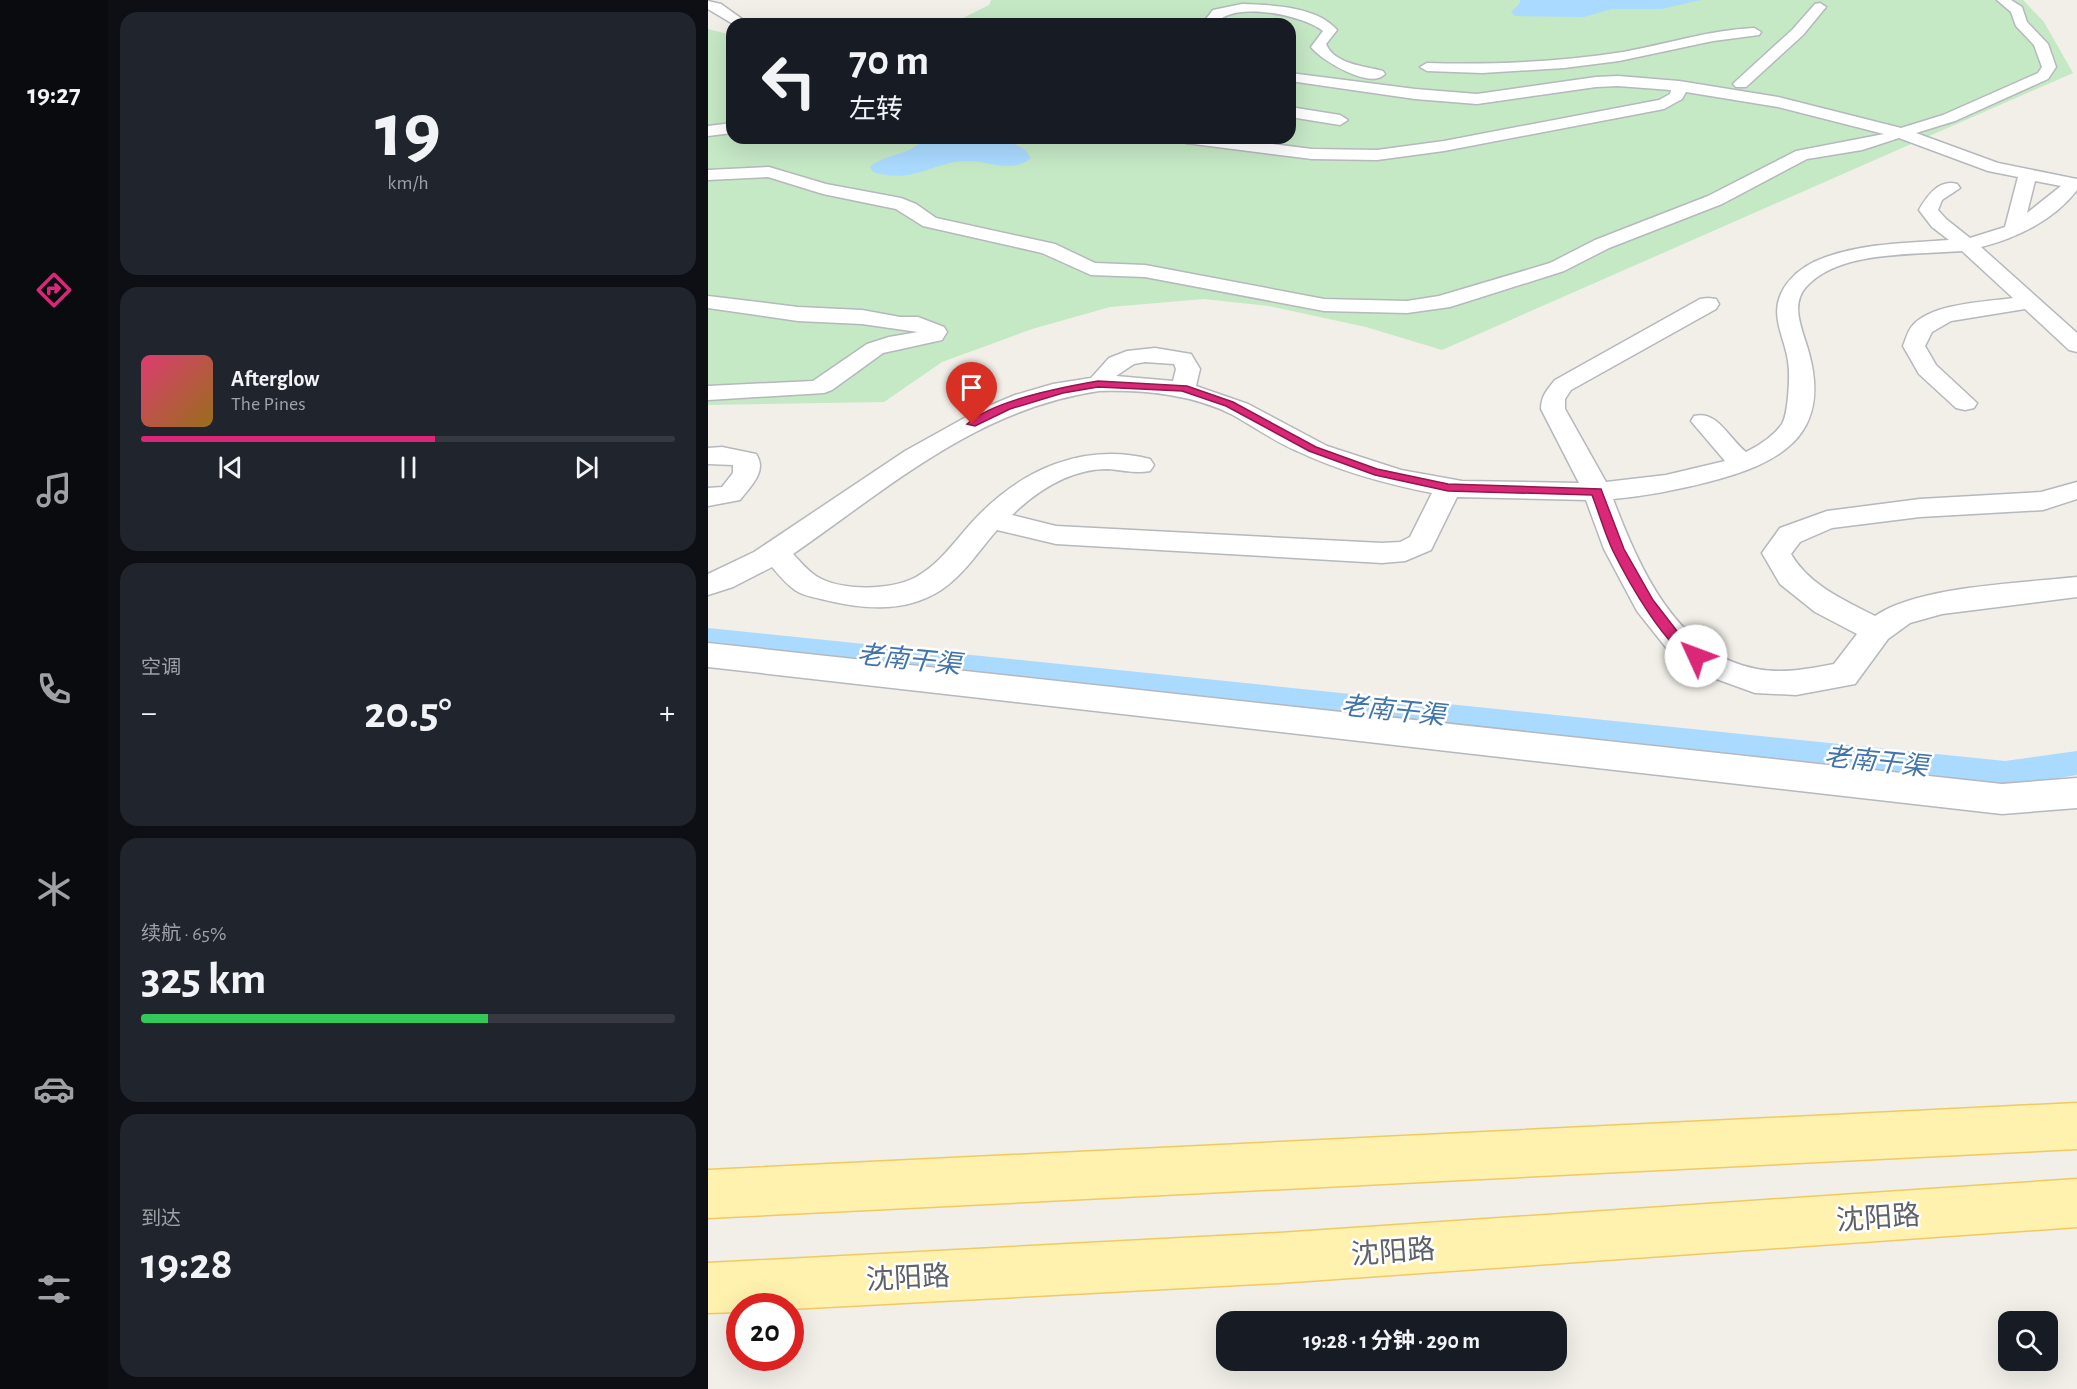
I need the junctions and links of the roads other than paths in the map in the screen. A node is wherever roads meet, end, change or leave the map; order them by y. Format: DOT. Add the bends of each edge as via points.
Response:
graph roads {
  1 [pos="2003,0"];
  2 [pos="708,5"];
  3 [pos="1820,7"];
  4 [pos="733,18"];
  5 [pos="1214,18"];
  6 [pos="1774,34"];
  7 [pos="1598,60"];
  8 [pos="1573,62"];
  9 [pos="1426,67"];
  10 [pos="1296,71"];
  11 [pos="1296,77"];
  12 [pos="1381,81"];
  13 [pos="1618,81"];
  14 [pos="1596,82"];
  15 [pos="1741,84"];
  16 [pos="1679,86"];
  17 [pos="1296,113"];
  18 [pos="1340,120"];
  19 [pos="726,129"];
  20 [pos="708,131"];
  21 [pos="1233,144"];
  22 [pos="708,175"];
  23 [pos="2027,175"];
  24 [pos="2075,184"];
  25 [pos="1951,188"];
  26 [pos="2022,203"];
  27 [pos="2046,209"];
  28 [pos="2014,230"];
  29 [pos="1966,244"];
  30 [pos="2032,302"];
  31 [pos="708,303"];
  32 [pos="1708,304"];
  33 [pos="2077,345"];
  34 [pos="708,393"];
  35 [pos="1965,403"];
  36 [pos="1703,421"];
  37 [pos="708,456"];
  38 [pos="1744,464"];
  39 [pos="1141,465"];
  40 [pos="1448,488"];
  41 [pos="2077,490"];
  42 [pos="1597,491"];
  43 [pos="708,497"];
  44 [pos="991,519"];
  45 [pos="776,553"];
  46 [pos="708,585"];
  47 [pos="2077,586"];
  48 [pos="1877,631"];
  49 [pos="708,655"];
  50 [pos="2077,793"];
  51 [pos="2077,1126"];
  52 [pos="708,1194"];
  53 [pos="2077,1203"];
  54 [pos="708,1288"];
  1 -- 22 [label="street" via="2017,10 2021,23 2041,45 2049,67 2043,76 1949,118 1862,145 1802,155 1715,200 1602,244 1557,267 1442,302 1407,307 1324,305 1145,271 1091,269 1048,248 930,222 901,204 823,189 769,172"];
  2 -- 4 [label="street"];
  3 -- 6 [label="street"];
  5 -- 12 [label="street" via="1228,9 1257,7 1321,22 1330,30 1319,43 1323,53 1347,68"];
  6 -- 7 [label="street" via="1711,35"];
  6 -- 15 [label="street"];
  7 -- 8 [label="street"];
  7 -- 13 [label="street"];
  8 -- 9 [label="street" via="1501,68"];
  8 -- 14 [label="street"];
  10 -- 12 [label="street"];
  11 -- 12 [label="street"];
  12 -- 14 [label="street" via="1415,94 1477,99"];
  13 -- 14 [label="street"];
  13 -- 16 [label="street"];
  16 -- 21 [label="street" via="1677,96 1664,104 1405,152 1351,156"];
  16 -- 23 [label="street" via="1839,117"];
  17 -- 18 [label="street"];
  19 -- 20 [label="street"];
  23 -- 24 [label="street"];
  23 -- 26 [label="street"];
  24 -- 27 [label="street"];
  25 -- 29 [label="street" via="1935,197 1928,210"];
  26 -- 27 [label="street"];
  26 -- 28 [label="street"];
  27 -- 28 [label="street"];
  28 -- 29 [label="street"];
  29 -- 30 [label="street"];
  29 -- 38 [label="street" via="1847,256 1819,267 1799,282 1786,302 1800,363 1795,425 1773,447"];
  30 -- 33 [label="street"];
  30 -- 35 [label="street" via="1945,315 1922,328 1914,346 1928,369"];
  31 -- 34 [label="street" via="798,314 862,316 918,324 936,332 924,339 867,352 816,388"];
  32 -- 42 [label="street" via="1563,385 1552,399 1553,409"];
  36 -- 38 [label="street"];
  37 -- 43 [label="street" via="747,460 746,474 730,494"];
  38 -- 42 [label="street" via="1685,479"];
  39 -- 44 [label="street" via="1119,460 1089,461 1060,469 1028,487"];
  40 -- 42 [label="street"];
  40 -- 44 [label="street" via="1420,543 1405,551 1382,553 1056,535"];
  40 -- 45 [label="street" via="1375,472 1323,453 1229,404 1183,388 1098,384 1062,390 1007,407 937,441"];
  41 -- 48 [label="street" via="2043,501 1920,508 1827,520 1790,535 1776,553 1790,577 1826,604"];
  42 -- 48 [label="street" via="1618,549 1648,603 1683,647 1708,664 1755,681 1796,682 1844,675"];
  44 -- 45 [label="street" via="942,574 919,590 882,598 841,595 806,584"];
  45 -- 46 [label="street"];
  47 -- 48 [label="street" via="1942,603 1899,615"];
  49 -- 50 [label="street" via="2002,799"];
  51 -- 52 [label="main road"];
  53 -- 54 [label="main road, 沈阳路" via="1279,1258"];
}
